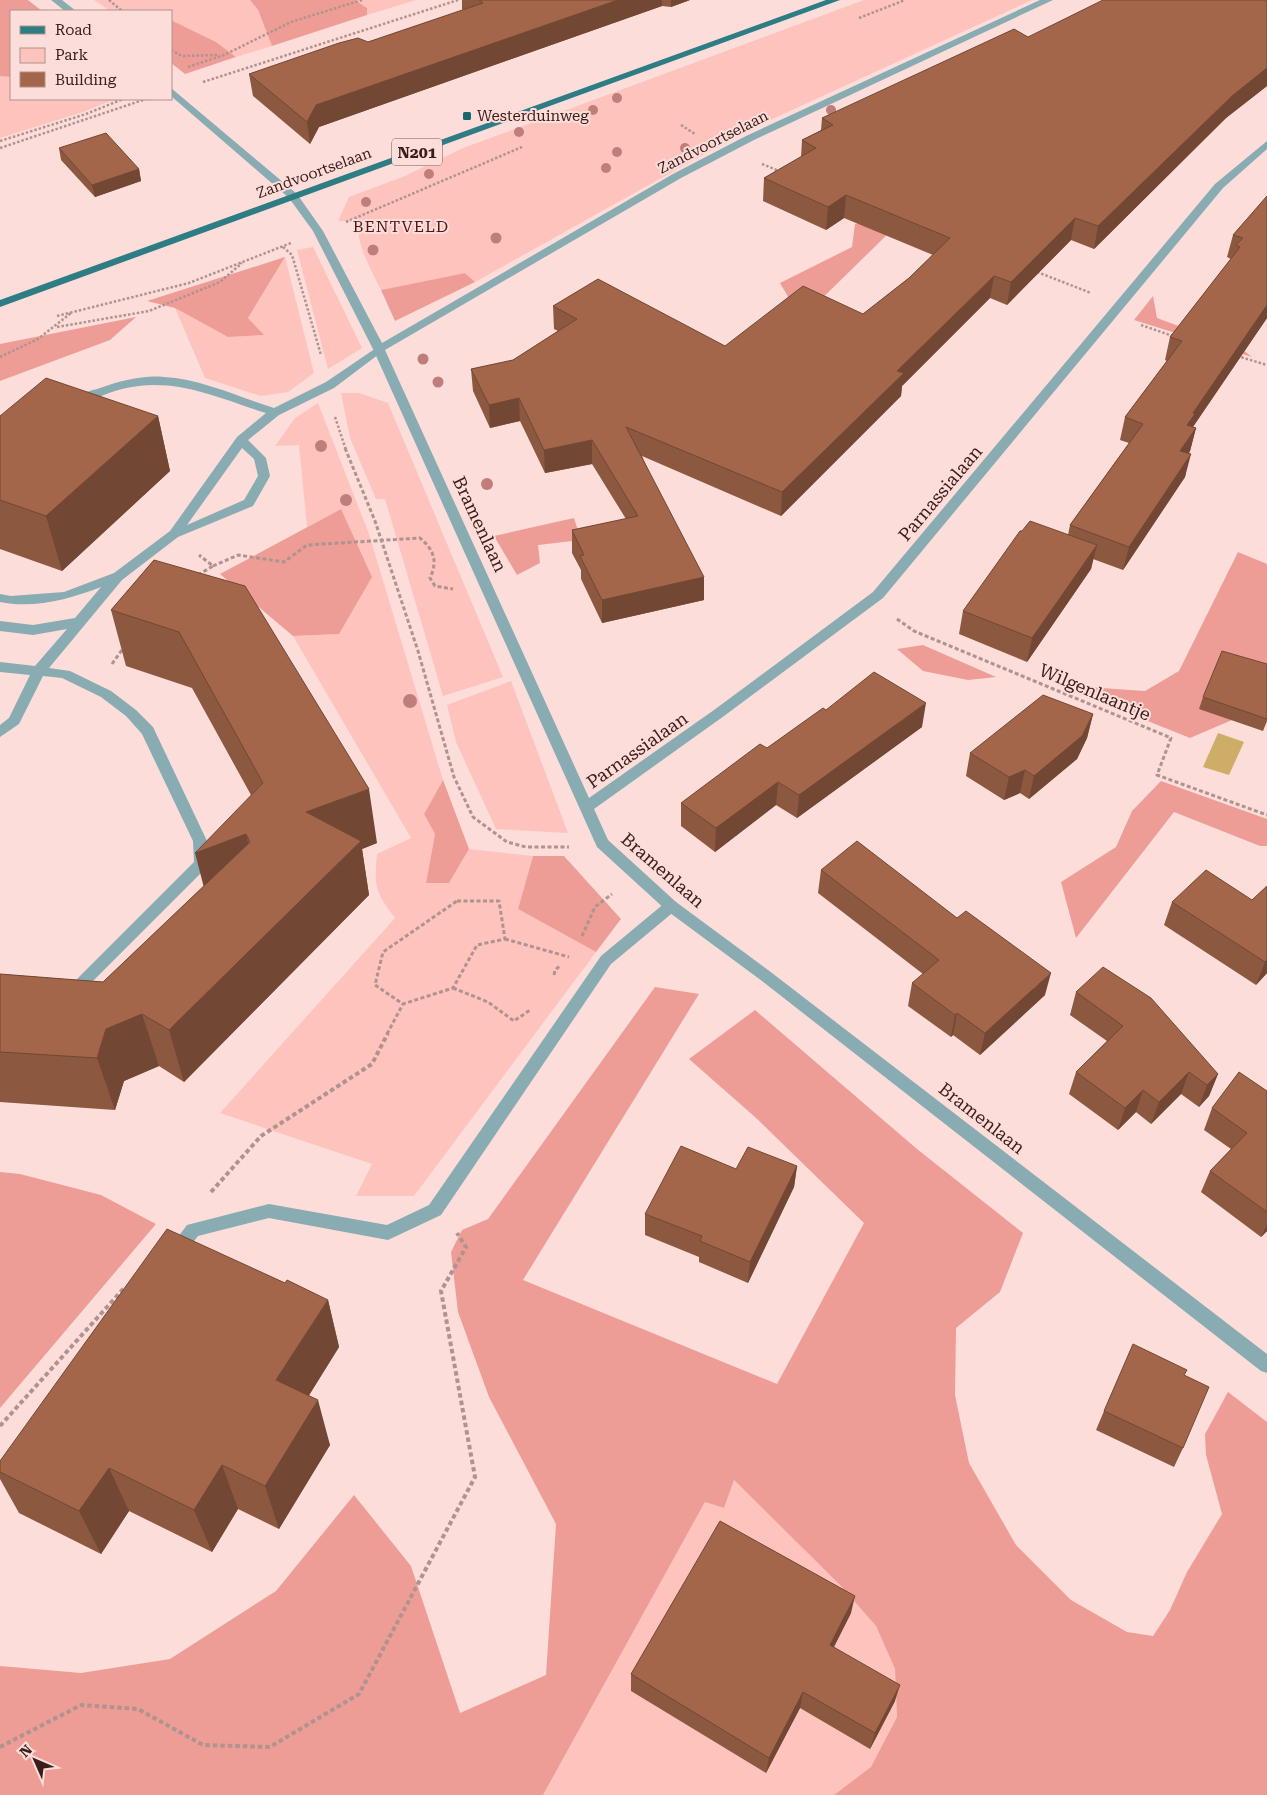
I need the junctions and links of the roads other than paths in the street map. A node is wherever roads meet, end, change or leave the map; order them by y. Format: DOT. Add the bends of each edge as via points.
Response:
graph roads {
  1 [pos="56,0"];
  2 [pos="835,0"];
  3 [pos="1048,0"];
  4 [pos="70,10"];
  5 [pos="172,92"];
  6 [pos="1267,144"];
  7 [pos="293,196"];
  8 [pos="0,304"];
  9 [pos="379,349"];
  10 [pos="62,411"];
  11 [pos="275,412"];
  12 [pos="241,440"];
  13 [pos="174,534"];
  14 [pos="117,577"];
  15 [pos="0,598"];
  16 [pos="79,622"];
  17 [pos="0,626"];
  18 [pos="0,667"];
  19 [pos="38,672"];
  20 [pos="0,732"];
  21 [pos="587,806"];
  22 [pos="671,906"];
  23 [pos="81,984"];
  24 [pos="162,1268"];
  25 [pos="1267,1365"];
  1 -- 4 [label="street"];
  2 -- 7 [label="main road, Zandvoortselaan / N201"];
  3 -- 9 [label="street, Zandvoortselaan" via="668,181"];
  5 -- 7 [label="street"];
  6 -- 21 [label="street, Parnassialaan" via="1219,186 871,601"];
  7 -- 8 [label="main road, Zandvoortselaan / N201"];
  7 -- 9 [label="street, Bramenlaan" via="318,231"];
  9 -- 11 [label="street, Zandvoortselaan" via="330,385"];
  9 -- 21 [label="street, Bramenlaan"];
  10 -- 11 [label="street" via="87,395 125,384 170,380"];
  11 -- 12 [label="street, Zandvoortselaan"];
  12 -- 13 [label="street, Zandvoortselaan"];
  12 -- 13 [label="street" via="260,458 264,476 249,503 210,522"];
  13 -- 14 [label="street"];
  14 -- 15 [label="street" via="66,596"];
  14 -- 16 [label="street"];
  16 -- 17 [label="street" via="33,630"];
  16 -- 19 [label="street"];
  18 -- 19 [label="street"];
  19 -- 20 [label="street" via="14,721"];
  19 -- 23 [label="street" via="65,674 131,713 148,731 200,841 201,864"];
  21 -- 22 [label="street, Bramenlaan" via="602,842"];
  22 -- 24 [label="street" via="606,960 435,1210 388,1233 269,1211 194,1230"];
  22 -- 25 [label="street, Bramenlaan"];
}
